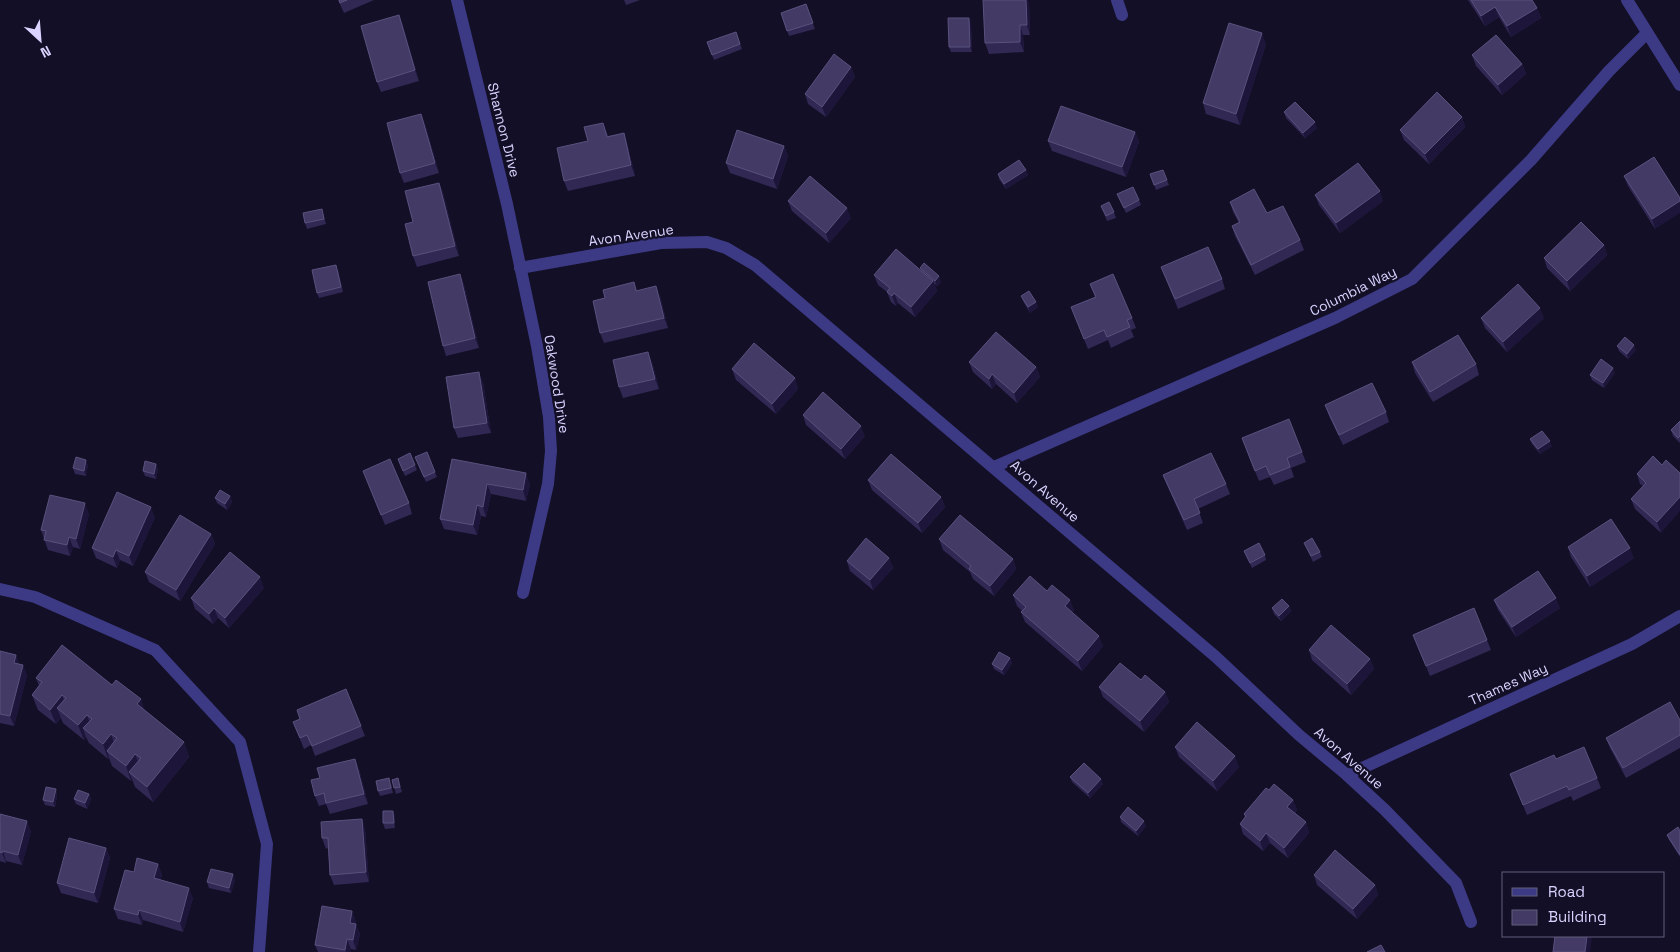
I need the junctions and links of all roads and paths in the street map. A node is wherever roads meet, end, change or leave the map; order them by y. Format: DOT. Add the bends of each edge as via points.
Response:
graph roads {
  1 [pos="457,0"];
  2 [pos="1117,0"];
  3 [pos="1627,0"];
  4 [pos="1122,15"];
  5 [pos="1647,33"];
  6 [pos="1680,86"];
  7 [pos="520,268"];
  8 [pos="994,467"];
  9 [pos="0,589"];
  10 [pos="523,594"];
  11 [pos="1680,616"];
  12 [pos="1347,775"];
  13 [pos="1471,922"];
  14 [pos="259,952"];
  1 -- 7 [label="street, Shannon Drive"];
  2 -- 4 [label="street"];
  3 -- 5 [label="street"];
  5 -- 6 [label="street"];
  5 -- 8 [label="street, Columbia Way" via="1608,71 1531,160 1412,279 1335,318"];
  7 -- 8 [label="street, Avon Avenue" via="662,243 707,242 726,248 755,265"];
  7 -- 10 [label="street, Oakwood Drive" via="544,382 551,451 548,484"];
  8 -- 12 [label="street, Avon Avenue" via="1216,657"];
  9 -- 14 [label="street" via="35,597 155,650 240,742 267,844"];
  11 -- 12 [label="street, Thames Way" via="1632,644"];
  12 -- 13 [label="street, Avon Avenue" via="1456,883"];
}
